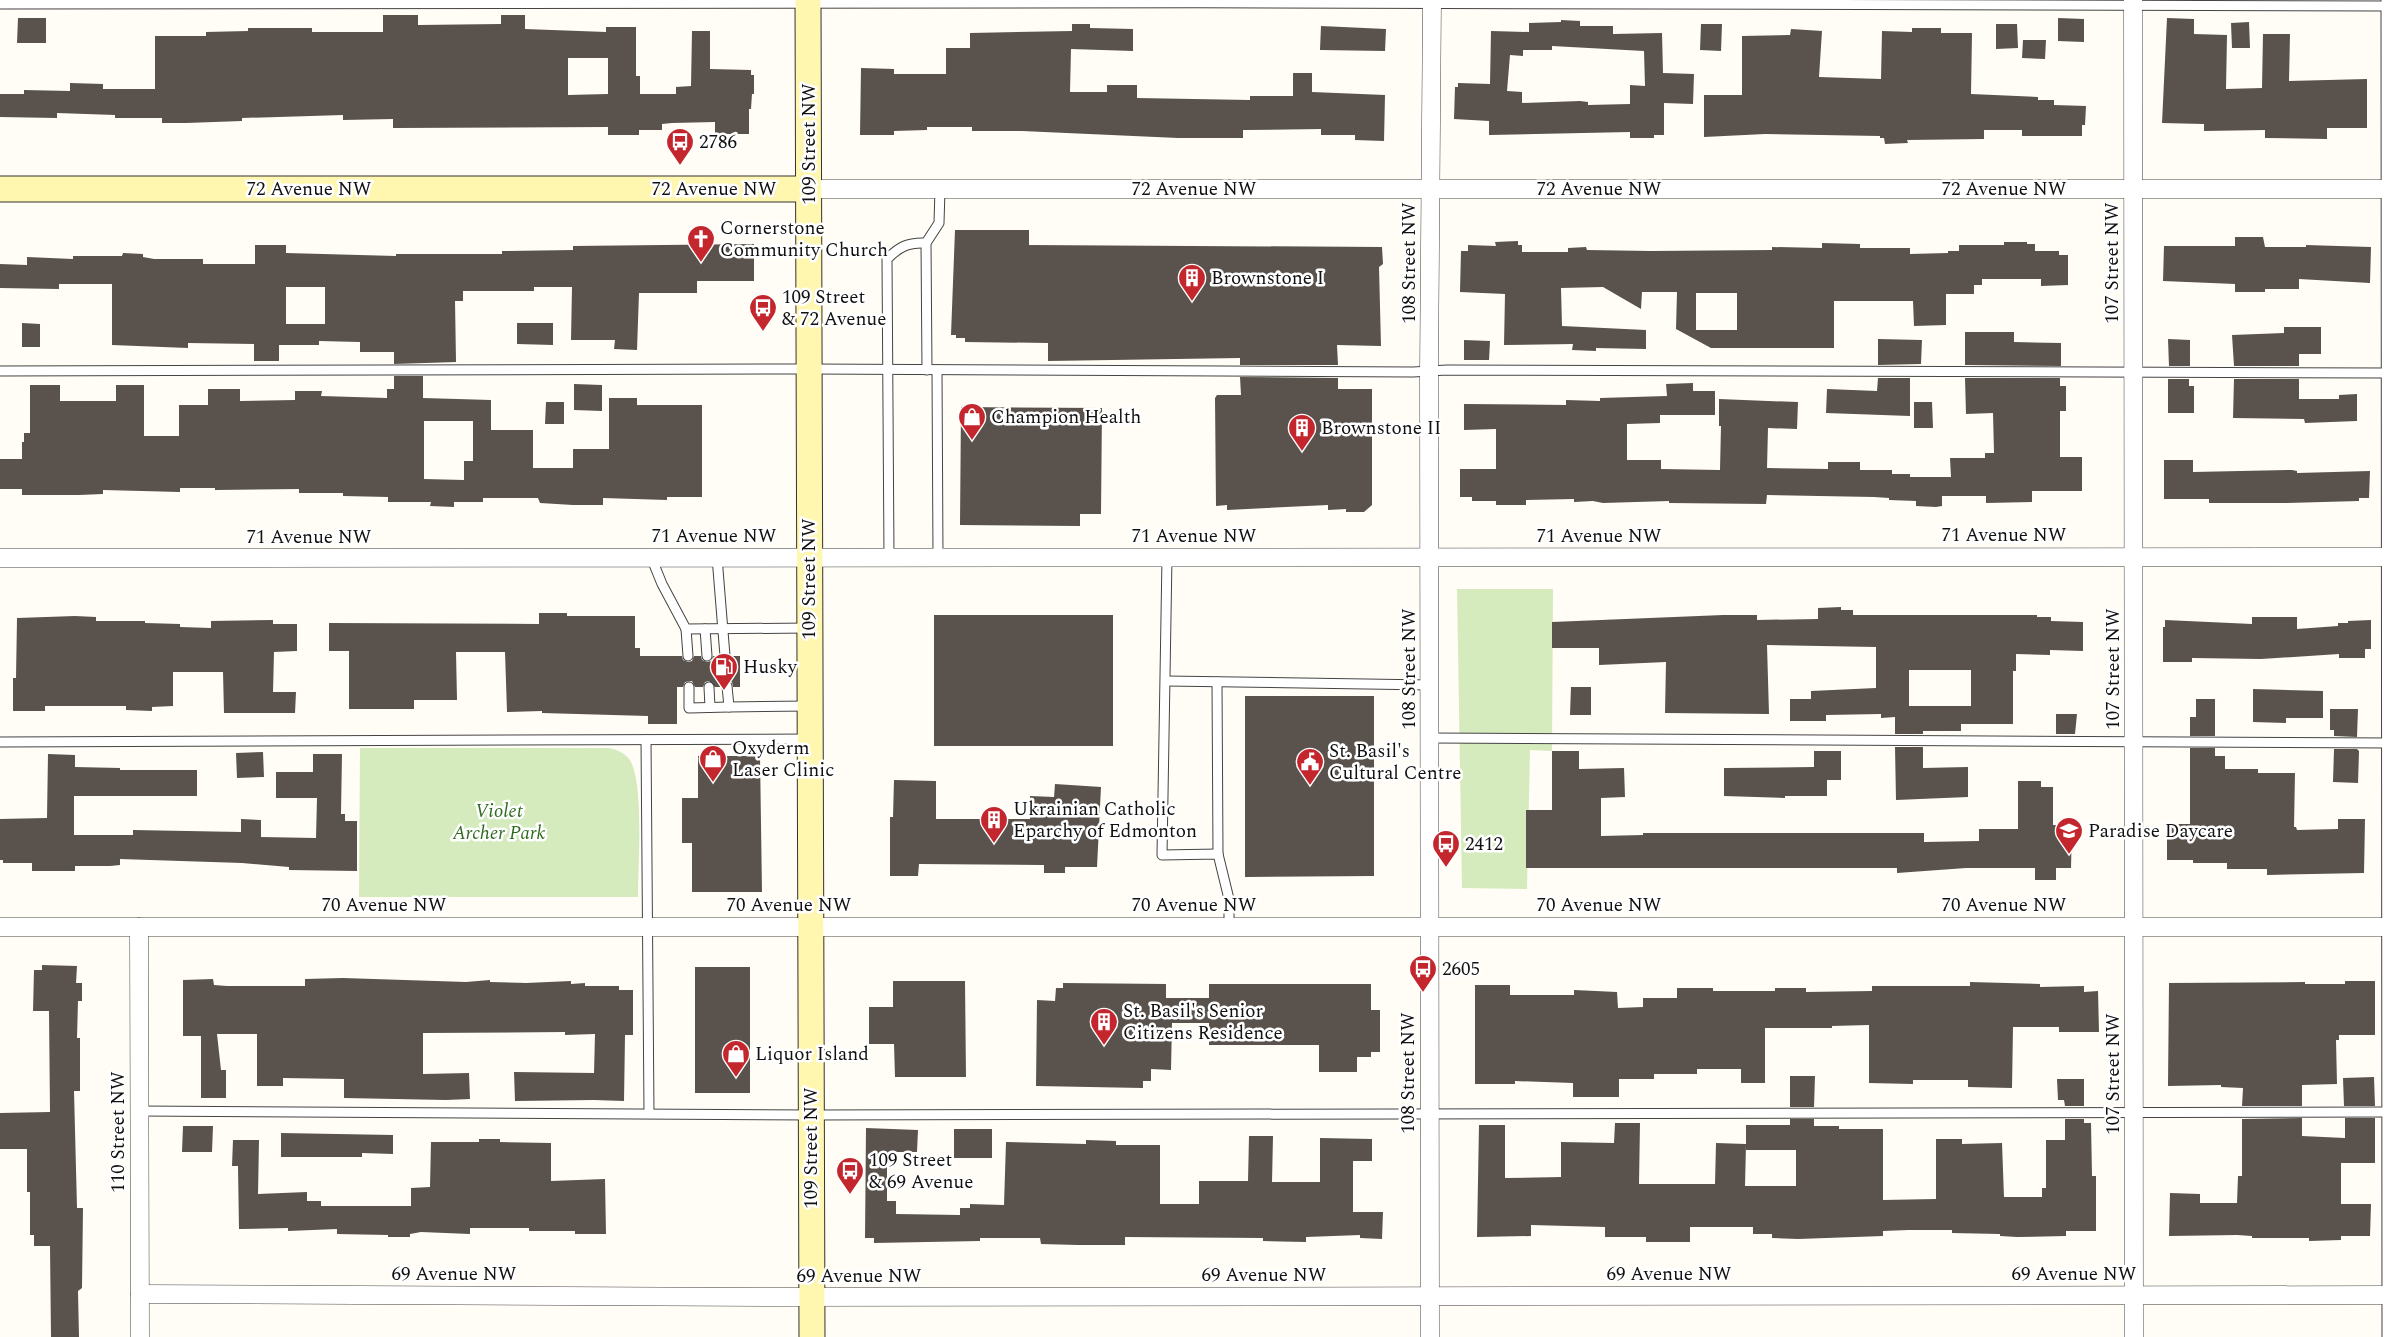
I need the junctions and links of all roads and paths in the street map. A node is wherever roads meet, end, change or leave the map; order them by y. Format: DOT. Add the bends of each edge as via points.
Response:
graph roads {
  1 [pos="808,0"];
  2 [pos="1432,2"];
  3 [pos="2133,3"];
  4 [pos="2386,3"];
  5 [pos="0,4"];
  6 [pos="809,189"];
  7 [pos="940,189"];
  8 [pos="1431,189"];
  9 [pos="0,190"];
  10 [pos="2133,190"];
  11 [pos="2387,190"];
  12 [pos="926,243"];
  13 [pos="809,369"];
  14 [pos="887,370"];
  15 [pos="927,370"];
  16 [pos="938,370"];
  17 [pos="0,371"];
  18 [pos="1430,371"];
  19 [pos="2132,372"];
  20 [pos="2387,373"];
  21 [pos="2134,556"];
  22 [pos="1430,557"];
  23 [pos="0,558"];
  24 [pos="651,558"];
  25 [pos="717,558"];
  26 [pos="810,558"];
  27 [pos="890,558"];
  28 [pos="938,558"];
  29 [pos="1168,558"];
  30 [pos="2387,558"];
  31 [pos="809,628"];
  32 [pos="686,629"];
  33 [pos="705,629"];
  34 [pos="723,629"];
  35 [pos="688,656"];
  36 [pos="706,656"];
  37 [pos="725,656"];
  38 [pos="1166,681"];
  39 [pos="1217,682"];
  40 [pos="1430,684"];
  41 [pos="727,686"];
  42 [pos="689,687"];
  43 [pos="709,687"];
  44 [pos="809,706"];
  45 [pos="728,707"];
  46 [pos="710,708"];
  47 [pos="1430,738"];
  48 [pos="809,739"];
  49 [pos="646,740"];
  50 [pos="0,742"];
  51 [pos="2134,742"];
  52 [pos="2388,743"];
  53 [pos="1218,854"];
  54 [pos="810,926"];
  55 [pos="2134,926"];
  56 [pos="0,927"];
  57 [pos="138,927"];
  58 [pos="647,927"];
  59 [pos="1229,927"];
  60 [pos="1430,927"];
  61 [pos="2388,927"];
  62 [pos="140,1111"];
  63 [pos="2134,1111"];
  64 [pos="2387,1112"];
  65 [pos="649,1114"];
  66 [pos="1428,1114"];
  67 [pos="811,1115"];
  68 [pos="140,1294"];
  69 [pos="2388,1294"];
  70 [pos="2134,1295"];
  71 [pos="1430,1296"];
  72 [pos="812,1297"];
  73 [pos="140,1337"];
  74 [pos="812,1337"];
  75 [pos="1430,1337"];
  76 [pos="2134,1337"];
  77 [pos="2387,1337"];
  1 -- 2 [label="lane"];
  1 -- 5 [label="lane"];
  1 -- 6 [label="main road, 109 Street NW"];
  2 -- 3 [label="lane"];
  2 -- 8 [label="street, 108 Street NW"];
  3 -- 4 [label="lane"];
  3 -- 10 [label="street, 107 Street NW"];
  4 -- 11 [label="lane"];
  6 -- 7 [label="street, 72 Avenue NW"];
  6 -- 9 [label="main road, 72 Avenue NW"];
  6 -- 13 [label="main road, 109 Street NW"];
  7 -- 8 [label="street, 72 Avenue NW"];
  7 -- 12 [label="lane" via="939,222"];
  8 -- 10 [label="street, 72 Avenue NW"];
  8 -- 18 [label="street, 108 Street NW"];
  10 -- 11 [label="street, 72 Avenue NW"];
  10 -- 19 [label="street, 107 Street NW"];
  11 -- 20 [label="lane"];
  12 -- 14 [label="lane" via="912,242 898,248 887,259"];
  12 -- 15 [label="lane"];
  13 -- 14 [label="lane"];
  13 -- 17 [label="lane"];
  13 -- 26 [label="main road, 109 Street NW"];
  14 -- 15 [label="lane"];
  14 -- 27 [label="lane"];
  15 -- 16 [label="lane"];
  16 -- 18 [label="lane"];
  16 -- 28 [label="lane"];
  18 -- 19 [label="lane"];
  18 -- 22 [label="street, 108 Street NW"];
  19 -- 20 [label="lane"];
  19 -- 21 [label="street, 107 Street NW"];
  20 -- 30 [label="lane"];
  21 -- 22 [label="street, 71 Avenue NW"];
  21 -- 30 [label="street, 71 Avenue NW"];
  21 -- 51 [label="street, 107 Street NW"];
  22 -- 29 [label="street, 71 Avenue NW"];
  22 -- 40 [label="street, 108 Street NW"];
  23 -- 24 [label="street, 71 Avenue NW"];
  24 -- 25 [label="street, 71 Avenue NW"];
  24 -- 32 [label="lane"];
  25 -- 26 [label="street, 71 Avenue NW"];
  25 -- 34 [label="lane"];
  26 -- 27 [label="street, 71 Avenue NW"];
  26 -- 31 [label="main road, 109 Street NW"];
  27 -- 28 [label="street, 71 Avenue NW"];
  28 -- 29 [label="street, 71 Avenue NW"];
  29 -- 38 [label="lane"];
  30 -- 52 [label="lane"];
  31 -- 34 [label="lane"];
  31 -- 44 [label="main road, 109 Street NW"];
  32 -- 33 [label="lane"];
  32 -- 35 [label="lane"];
  33 -- 34 [label="lane"];
  33 -- 36 [label="lane"];
  34 -- 37 [label="lane"];
  38 -- 39 [label="lane"];
  38 -- 53 [label="lane" via="1162,855"];
  39 -- 40 [label="lane"];
  39 -- 53 [label="lane"];
  40 -- 47 [label="street, 108 Street NW"];
  41 -- 45 [label="lane"];
  42 -- 46 [label="lane" via="689,708"];
  43 -- 46 [label="lane"];
  44 -- 45 [label="lane"];
  44 -- 48 [label="main road, 109 Street NW"];
  45 -- 46 [label="lane"];
  47 -- 51 [label="lane"];
  47 -- 60 [label="street, 108 Street NW"];
  48 -- 49 [label="lane"];
  48 -- 54 [label="main road, 109 Street NW"];
  49 -- 50 [label="lane"];
  49 -- 58 [label="lane"];
  51 -- 52 [label="lane"];
  51 -- 55 [label="street, 107 Street NW"];
  52 -- 61 [label="lane"];
  53 -- 59 [label="lane" via="1229,899"];
  54 -- 58 [label="street, 70 Avenue NW"];
  54 -- 59 [label="street, 70 Avenue NW"];
  54 -- 67 [label="main road, 109 Street NW"];
  55 -- 60 [label="street, 70 Avenue NW"];
  55 -- 61 [label="street, 70 Avenue NW"];
  55 -- 63 [label="street, 107 Street NW"];
  56 -- 57 [label="street, 70 Avenue NW"];
  57 -- 58 [label="street, 70 Avenue NW"];
  57 -- 62 [label="street, 110 Street NW"];
  58 -- 65 [label="lane"];
  59 -- 60 [label="street, 70 Avenue NW"];
  60 -- 66 [label="street, 108 Street NW"];
  61 -- 64 [label="lane"];
  62 -- 65 [label="lane"];
  62 -- 68 [label="street, 110 Street NW"];
  63 -- 64 [label="lane"];
  63 -- 66 [label="lane"];
  63 -- 70 [label="street, 107 Street NW"];
  64 -- 69 [label="lane"];
  65 -- 67 [label="lane"];
  66 -- 67 [label="lane"];
  66 -- 71 [label="street, 108 Street NW"];
  67 -- 72 [label="main road, 109 Street NW"];
  68 -- 72 [label="street, 69 Avenue NW"];
  68 -- 73 [label="street, 110 Street NW"];
  69 -- 70 [label="street, 69 Avenue NW"];
  69 -- 77 [label="lane"];
  70 -- 71 [label="street, 69 Avenue NW"];
  70 -- 76 [label="street, 107 Street NW"];
  71 -- 72 [label="street, 69 Avenue NW"];
  71 -- 75 [label="street, 108 Street NW"];
  72 -- 74 [label="main road, 109 Street NW"];
}
